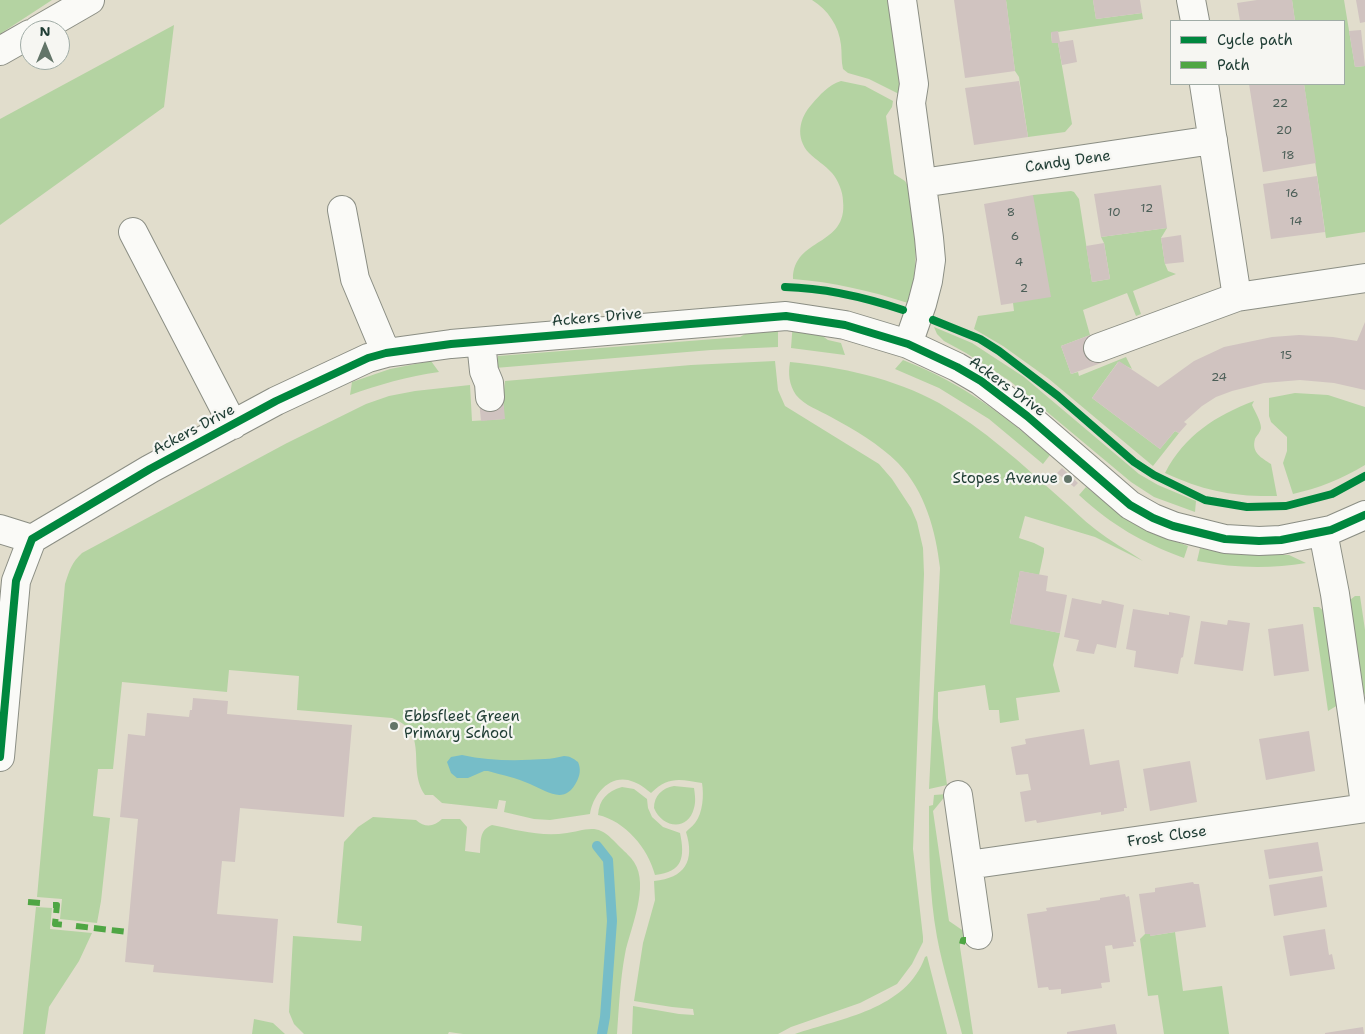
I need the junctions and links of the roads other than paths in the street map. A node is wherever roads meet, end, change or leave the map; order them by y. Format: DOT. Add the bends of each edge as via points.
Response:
graph roads {
  1 [pos="90,0"];
  2 [pos="902,0"];
  3 [pos="1191,0"];
  4 [pos="55,20"];
  5 [pos="1195,20"];
  6 [pos="20,40"];
  7 [pos="0,52"];
  8 [pos="1204,85"];
  9 [pos="1213,140"];
  10 [pos="922,183"];
  11 [pos="342,210"];
  12 [pos="133,232"];
  13 [pos="1365,278"];
  14 [pos="1237,297"];
  15 [pos="482,342"];
  16 [pos="908,344"];
  17 [pos="1098,348"];
  18 [pos="386,353"];
  19 [pos="490,397"];
  20 [pos="233,425"];
  21 [pos="1365,515"];
  22 [pos="0,529"];
  23 [pos="1323,532"];
  24 [pos="32,539"];
  25 [pos="0,757"];
  26 [pos="958,795"];
  27 [pos="1365,806"];
  28 [pos="968,866"];
  29 [pos="978,935"];
  1 -- 4 [label="street"];
  2 -- 10 [label="street" via="914,84 911,103"];
  3 -- 5 [label="street"];
  6 -- 7 [label="street"];
  8 -- 9 [label="street"];
  9 -- 10 [label="street, Candy Dene"];
  9 -- 14 [label="street"];
  10 -- 16 [label="street" via="931,260 924,296"];
  11 -- 18 [label="street" via="355,279"];
  12 -- 20 [label="street"];
  13 -- 14 [label="street"];
  14 -- 17 [label="street"];
  15 -- 16 [label="street, Ackers Drive" via="786,316 844,325"];
  15 -- 18 [label="street, Ackers Drive"];
  15 -- 19 [label="street"];
  16 -- 23 [label="street, Ackers Drive" via="981,381 1123,499 1153,518 1197,533 1236,540 1281,540"];
  18 -- 20 [label="street, Ackers Drive" via="368,358 276,401"];
  20 -- 24 [label="street, Ackers Drive" via="150,469"];
  21 -- 23 [label="street, Ackers Drive"];
  22 -- 24 [label="street"];
  23 -- 27 [label="street"];
  24 -- 25 [label="street" via="16,581"];
  26 -- 28 [label="street"];
  27 -- 28 [label="street, Frost Close"];
  28 -- 29 [label="street"];
}
